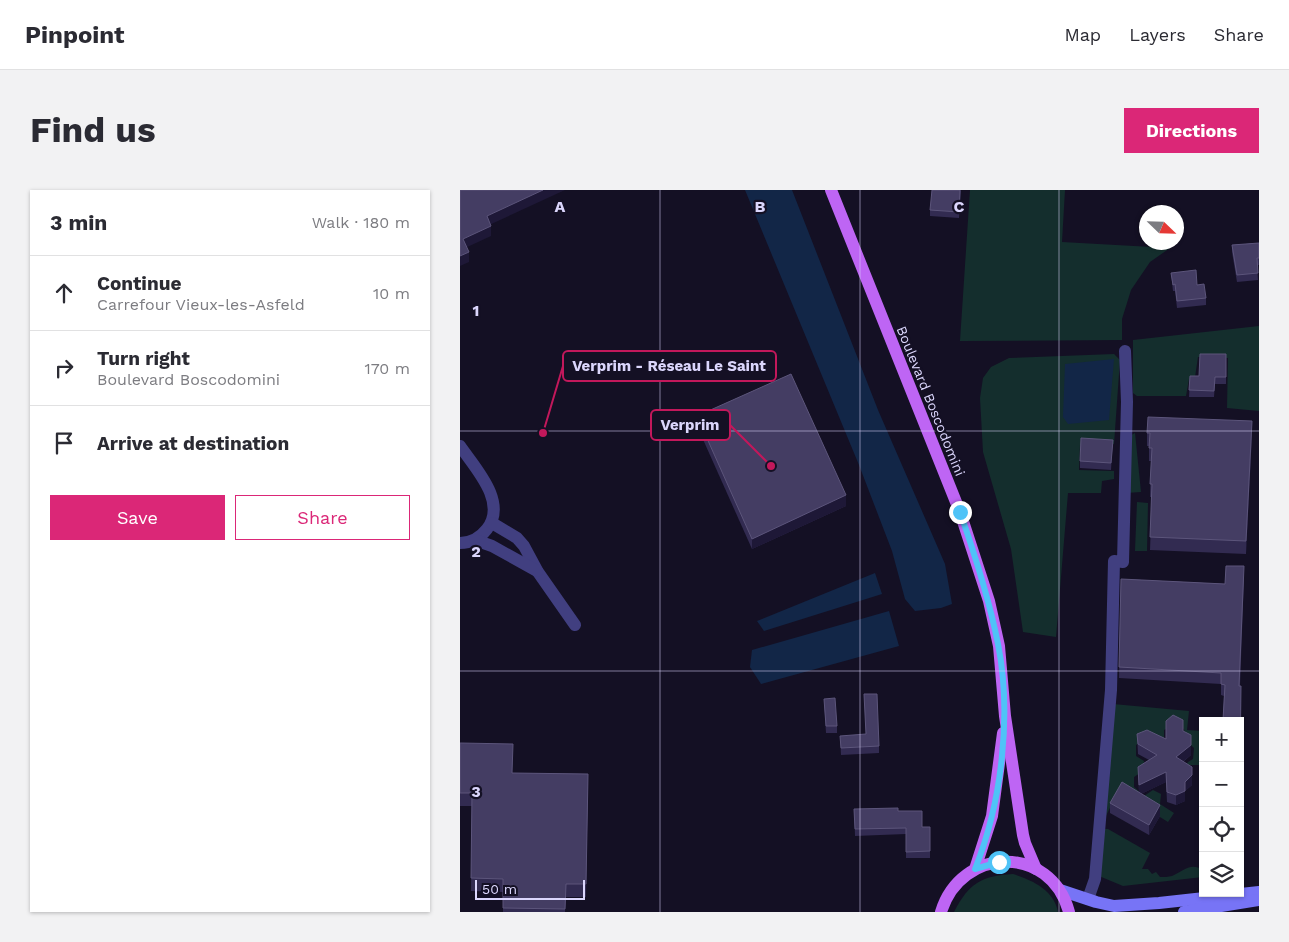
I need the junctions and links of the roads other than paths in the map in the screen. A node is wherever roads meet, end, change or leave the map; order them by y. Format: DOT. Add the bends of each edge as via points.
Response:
graph roads {
  1 [pos="831,190"];
  2 [pos="1125,352"];
  3 [pos="460,446"];
  4 [pos="492,523"];
  5 [pos="475,540"];
  6 [pos="460,543"];
  7 [pos="538,572"];
  8 [pos="575,625"];
  9 [pos="1005,716"];
  10 [pos="975,869"];
  11 [pos="1036,869"];
  12 [pos="1060,890"];
  13 [pos="1259,892"];
  14 [pos="1088,899"];
  15 [pos="1259,900"];
  16 [pos="943,906"];
  17 [pos="931,912"];
  18 [pos="1069,912"];
  19 [pos="1184,912"];
  1 -- 9 [label="main road, Boulevard Boscodomini" via="978,563 998,646"];
  2 -- 14 [label="street" via="1123,562 1114,562 1111,690 1096,879"];
  3 -- 4 [label="street" via="493,499"];
  4 -- 5 [label="street"];
  4 -- 7 [label="street" via="517,538"];
  5 -- 6 [label="street"];
  5 -- 7 [label="street"];
  7 -- 8 [label="street"];
  9 -- 10 [label="main road, Boulevard Boscodomini" via="992,816"];
  9 -- 11 [label="main road, Boulevard Boscodomini" via="1024,843"];
  10 -- 11 [label="main road" via="1012,861"];
  10 -- 16 [label="main road" via="952,888"];
  11 -- 12 [label="main road"];
  12 -- 14 [label="main road"];
  12 -- 18 [label="main road"];
  13 -- 14 [label="main road" via="1114,906"];
  15 -- 19 [label="main road"];
  16 -- 17 [label="main road"];
}
